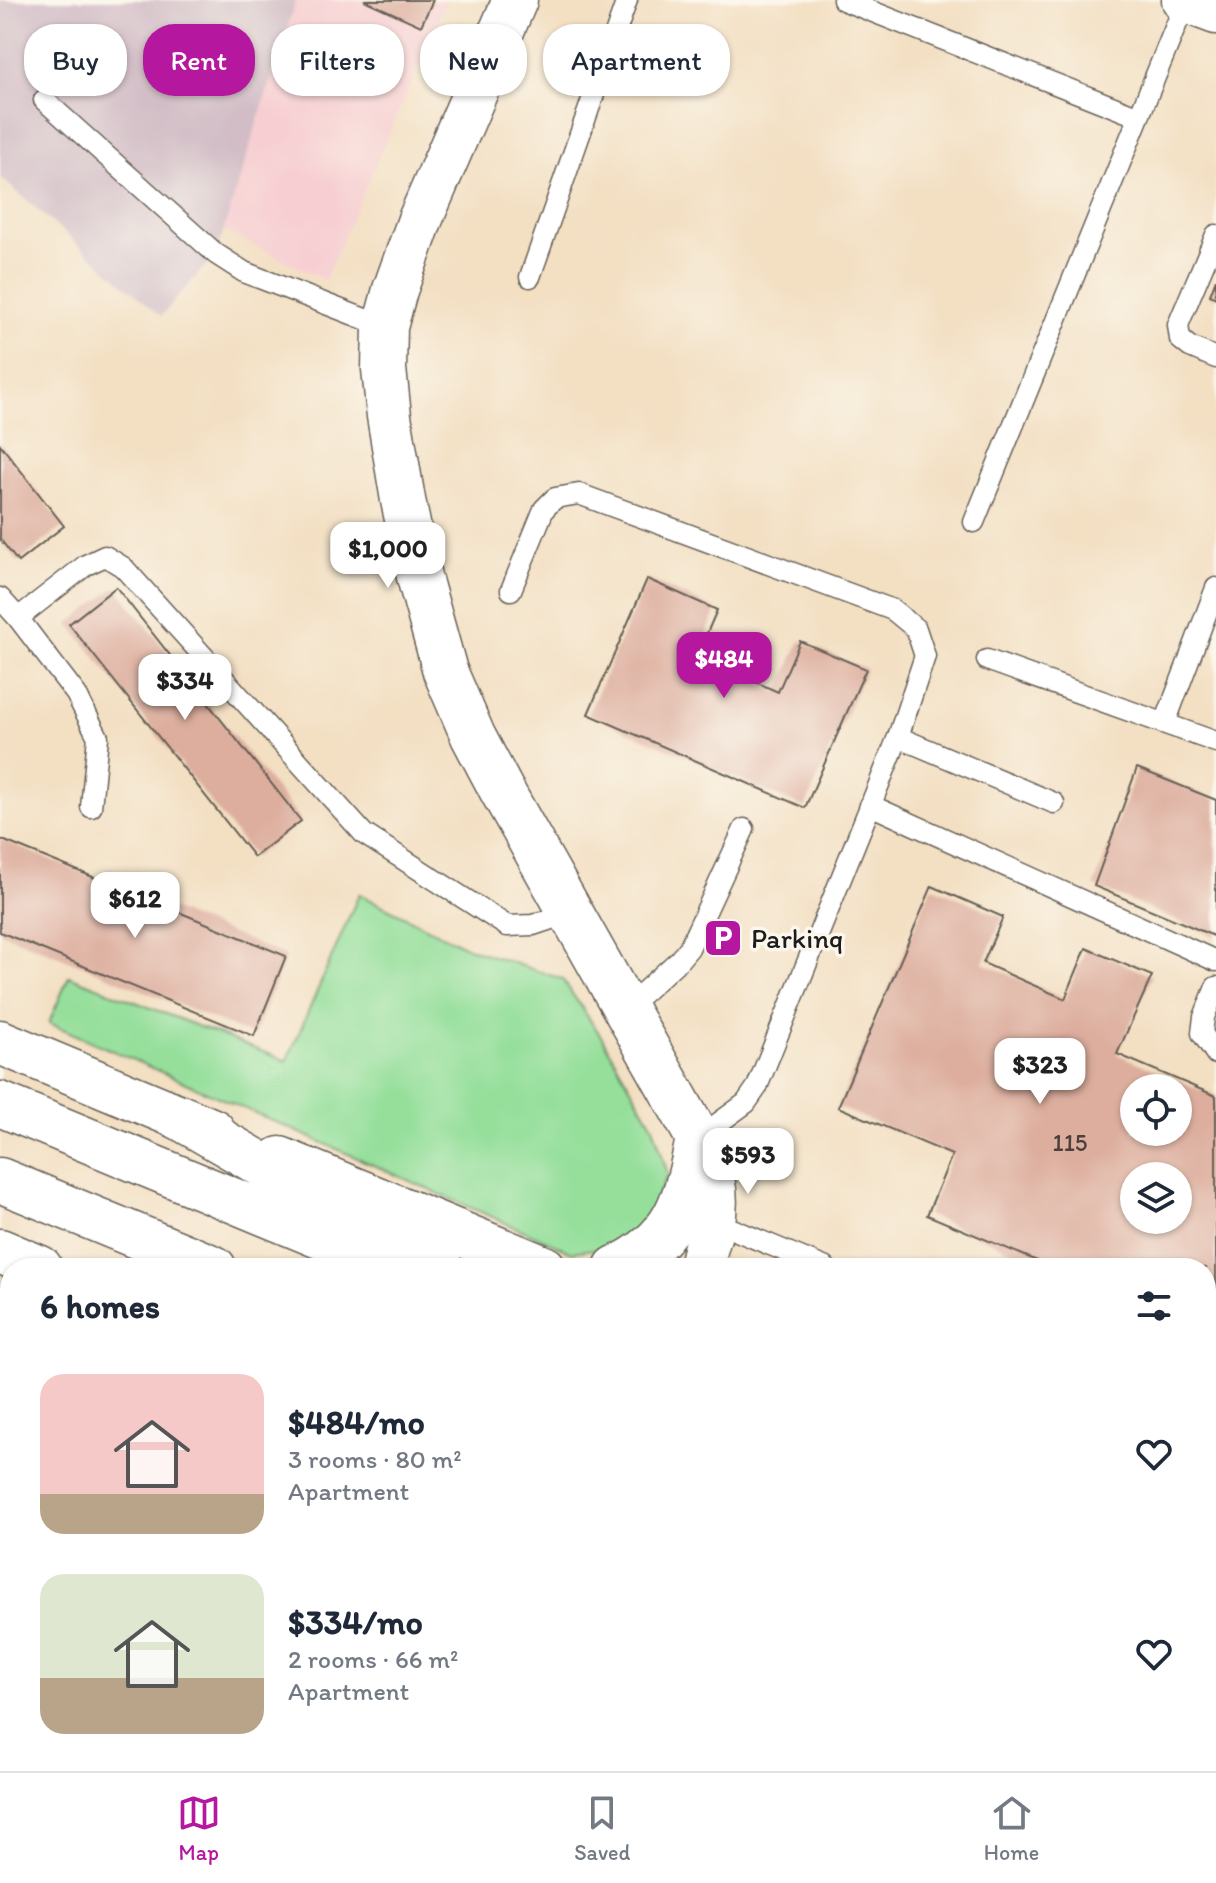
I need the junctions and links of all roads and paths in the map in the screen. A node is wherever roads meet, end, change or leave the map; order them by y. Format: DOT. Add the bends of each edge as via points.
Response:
graph roads {
  1 [pos="515,0"];
  2 [pos="627,0"];
  3 [pos="843,0"];
  4 [pos="1185,0"];
  5 [pos="1216,12"];
  6 [pos="44,100"];
  7 [pos="1139,117"];
  8 [pos="1216,235"];
  9 [pos="530,277"];
  10 [pos="385,327"];
  11 [pos="1216,358"];
  12 [pos="974,522"];
  13 [pos="1216,588"];
  14 [pos="511,590"];
  15 [pos="0,598"];
  16 [pos="18,618"];
  17 [pos="987,660"];
  18 [pos="1165,723"];
  19 [pos="898,737"];
  20 [pos="1216,742"];
  21 [pos="1054,803"];
  22 [pos="870,805"];
  23 [pos="91,807"];
  24 [pos="744,829"];
  25 [pos="572,912"];
  26 [pos="1216,961"];
  27 [pos="1216,987"];
  28 [pos="626,1008"];
  29 [pos="0,1042"];
  30 [pos="1216,1054"];
  31 [pos="0,1104"];
  32 [pos="179,1117"];
  33 [pos="698,1138"];
  34 [pos="0,1180"];
  35 [pos="713,1221"];
  36 [pos="162,1247"];
  37 [pos="182,1258"];
  38 [pos="189,1258"];
  39 [pos="373,1258"];
  40 [pos="424,1258"];
  41 [pos="526,1258"];
  42 [pos="634,1258"];
  43 [pos="704,1258"];
  44 [pos="802,1258"];
  1 -- 10 [label="main road" via="420,220"];
  2 -- 9 [label="lane"];
  3 -- 7 [label="lane"];
  4 -- 5 [label="main road"];
  4 -- 7 [label="lane"];
  6 -- 10 [label="lane" via="216,254 244,272"];
  7 -- 12 [label="lane"];
  8 -- 11 [label="lane" via="1178,325 1180,339"];
  10 -- 25 [label="main road" via="384,369 403,500 445,671 494,776"];
  13 -- 18 [label="lane"];
  14 -- 19 [label="lane" via="544,509 555,498 579,494 893,610 916,629 925,656"];
  15 -- 16 [label="lane"];
  16 -- 23 [label="lane" via="76,694 98,737"];
  16 -- 25 [label="lane" via="105,556 123,567 364,834 507,926 533,925"];
  17 -- 18 [label="lane"];
  18 -- 20 [label="lane"];
  19 -- 21 [label="lane"];
  19 -- 22 [label="lane"];
  22 -- 26 [label="lane"];
  22 -- 33 [label="lane" via="757,1087 746,1103"];
  24 -- 28 [label="lane" via="689,948"];
  25 -- 28 [label="main road"];
  27 -- 30 [label="lane" via="1202,1033"];
  28 -- 33 [label="main road"];
  29 -- 32 [label="main road"];
  31 -- 39 [label="main road"];
  32 -- 40 [label="main road"];
  32 -- 41 [label="main road"];
  33 -- 35 [label="main road" via="712,1171"];
  33 -- 42 [label="main road" via="677,1213 664,1235"];
  34 -- 36 [label="main road"];
  35 -- 43 [label="main road"];
  35 -- 44 [label="lane"];
  36 -- 37 [label="main road"];
  36 -- 38 [label="main road"];
}
